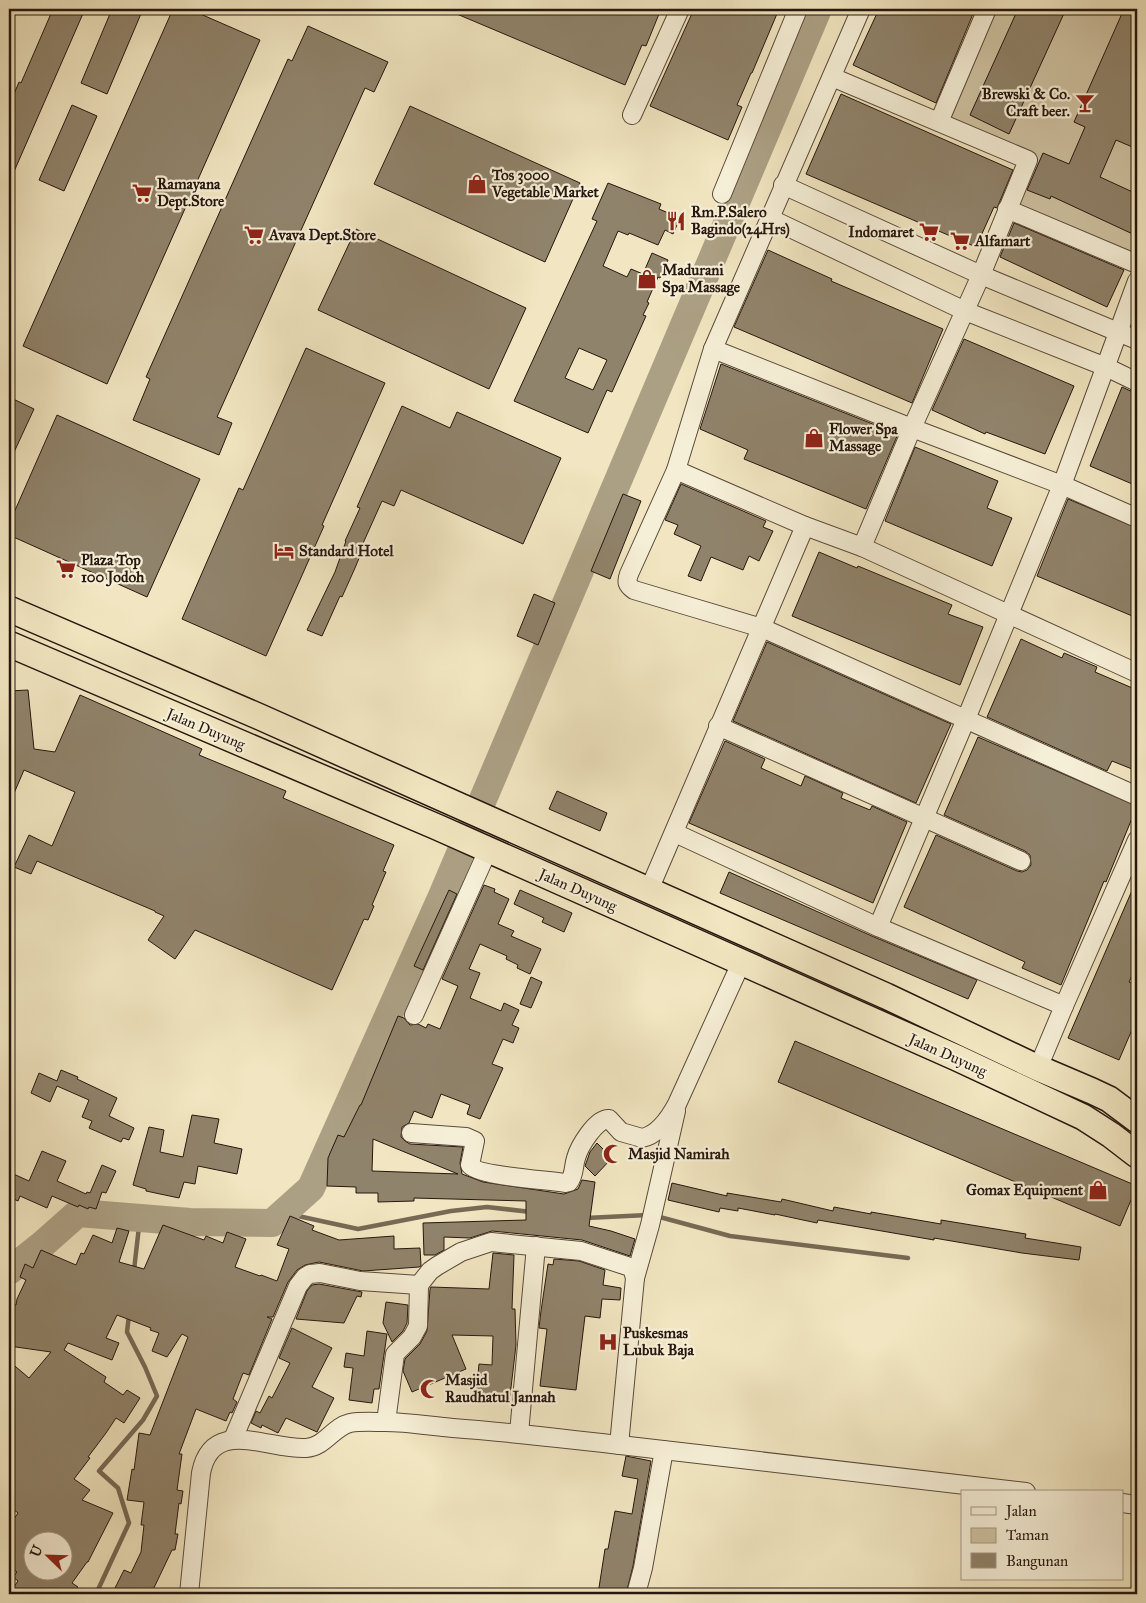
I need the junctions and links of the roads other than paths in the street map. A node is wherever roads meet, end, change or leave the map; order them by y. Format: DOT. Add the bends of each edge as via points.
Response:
graph roads {
  1 [pos="680,9"];
  2 [pos="798,9"];
  3 [pos="861,9"];
  4 [pos="988,9"];
  5 [pos="832,76"];
  6 [pos="632,115"];
  7 [pos="939,122"];
  8 [pos="783,185"];
  9 [pos="722,194"];
  10 [pos="1007,210"];
  11 [pos="769,218"];
  12 [pos="1137,264"];
  13 [pos="981,275"];
  14 [pos="1137,281"];
  15 [pos="965,311"];
  16 [pos="1118,331"];
  17 [pos="1137,340"];
  18 [pos="713,348"];
  19 [pos="1106,367"];
  20 [pos="1137,382"];
  21 [pos="912,428"];
  22 [pos="676,470"];
  23 [pos="1062,485"];
  24 [pos="1137,518"];
  25 [pos="805,526"];
  26 [pos="862,546"];
  27 [pos="9,609"];
  28 [pos="1008,615"];
  29 [pos="762,628"];
  30 [pos="9,644"];
  31 [pos="1137,673"];
  32 [pos="966,719"];
  33 [pos="718,726"];
  34 [pos="1137,796"];
  35 [pos="924,817"];
  36 [pos="674,833"];
  37 [pos="1137,840"];
  38 [pos="485,849"];
  39 [pos="1021,861"];
  40 [pos="649,890"];
  41 [pos="878,927"];
  42 [pos="741,963"];
  43 [pos="886,996"];
  44 [pos="1064,1006"];
  45 [pos="414,1015"];
  46 [pos="874,1022"];
  47 [pos="1038,1068"];
  48 [pos="678,1104"];
  49 [pos="1137,1120"];
  50 [pos="411,1133"];
  51 [pos="1137,1155"];
  52 [pos="536,1246"];
  53 [pos="635,1278"];
  54 [pos="419,1285"];
  55 [pos="386,1422"];
  56 [pos="519,1433"];
  57 [pos="233,1439"];
  58 [pos="619,1445"];
  59 [pos="664,1450"];
  60 [pos="1009,1490"];
  61 [pos="1124,1503"];
  62 [pos="1137,1505"];
  63 [pos="189,1594"];
  64 [pos="636,1594"];
  1 -- 6 [label="street"];
  2 -- 9 [label="street"];
  3 -- 5 [label="street"];
  4 -- 7 [label="street"];
  5 -- 7 [label="street"];
  5 -- 8 [label="street"];
  7 -- 10 [label="street" via="1028,160"];
  8 -- 11 [label="street"];
  8 -- 13 [label="street"];
  10 -- 12 [label="street"];
  10 -- 13 [label="street"];
  11 -- 15 [label="street"];
  11 -- 18 [label="street"];
  13 -- 15 [label="street"];
  13 -- 16 [label="street"];
  14 -- 16 [label="street"];
  15 -- 19 [label="street"];
  15 -- 21 [label="street"];
  16 -- 17 [label="street"];
  16 -- 19 [label="street"];
  18 -- 21 [label="street"];
  18 -- 22 [label="street"];
  19 -- 20 [label="street"];
  19 -- 23 [label="street"];
  21 -- 23 [label="street"];
  21 -- 26 [label="street"];
  22 -- 25 [label="street"];
  22 -- 29 [label="street" via="629,574 628,586"];
  23 -- 24 [label="street"];
  23 -- 28 [label="street"];
  25 -- 26 [label="street"];
  25 -- 29 [label="street"];
  26 -- 28 [label="street"];
  27 -- 40 [label="highway, Jalan Duyung"];
  28 -- 31 [label="street"];
  28 -- 32 [label="street"];
  29 -- 32 [label="street"];
  29 -- 33 [label="street"];
  30 -- 38 [label="highway, Jalan Duyung"];
  32 -- 34 [label="street"];
  32 -- 35 [label="street"];
  33 -- 35 [label="street"];
  33 -- 36 [label="street"];
  35 -- 39 [label="street"];
  35 -- 41 [label="street"];
  36 -- 40 [label="street"];
  36 -- 41 [label="street"];
  37 -- 44 [label="street"];
  38 -- 42 [label="highway, Jalan Duyung"];
  38 -- 45 [label="street"];
  40 -- 43 [label="highway, Jalan Duyung"];
  41 -- 44 [label="street"];
  42 -- 46 [label="highway, Jalan Duyung"];
  42 -- 48 [label="street"];
  43 -- 46 [label="highway"];
  43 -- 47 [label="highway, Jalan Duyung"];
  44 -- 47 [label="street"];
  46 -- 51 [label="highway, Jalan Duyung" via="1082,1117"];
  47 -- 49 [label="highway, Jalan Duyung" via="1108,1099"];
  48 -- 50 [label="street" via="656,1132 647,1137 637,1138 622,1132 608,1119 601,1121 575,1159 573,1176 568,1182 475,1170 470,1165 475,1141 466,1137"];
  48 -- 53 [label="street"];
  52 -- 53 [label="street" via="581,1251 620,1263 632,1268"];
  52 -- 54 [label="street" via="491,1242 461,1252 430,1271"];
  52 -- 56 [label="street"];
  53 -- 58 [label="street"];
  54 -- 55 [label="street" via="418,1326 396,1354"];
  54 -- 57 [label="street" via="320,1273 304,1277"];
  55 -- 56 [label="street"];
  55 -- 57 [label="street" via="350,1423 325,1441 308,1448"];
  56 -- 58 [label="street"];
  57 -- 63 [label="street" via="212,1449 203,1464"];
  58 -- 59 [label="street"];
  59 -- 60 [label="street"];
  59 -- 64 [label="street"];
  61 -- 62 [label="street"];
}
